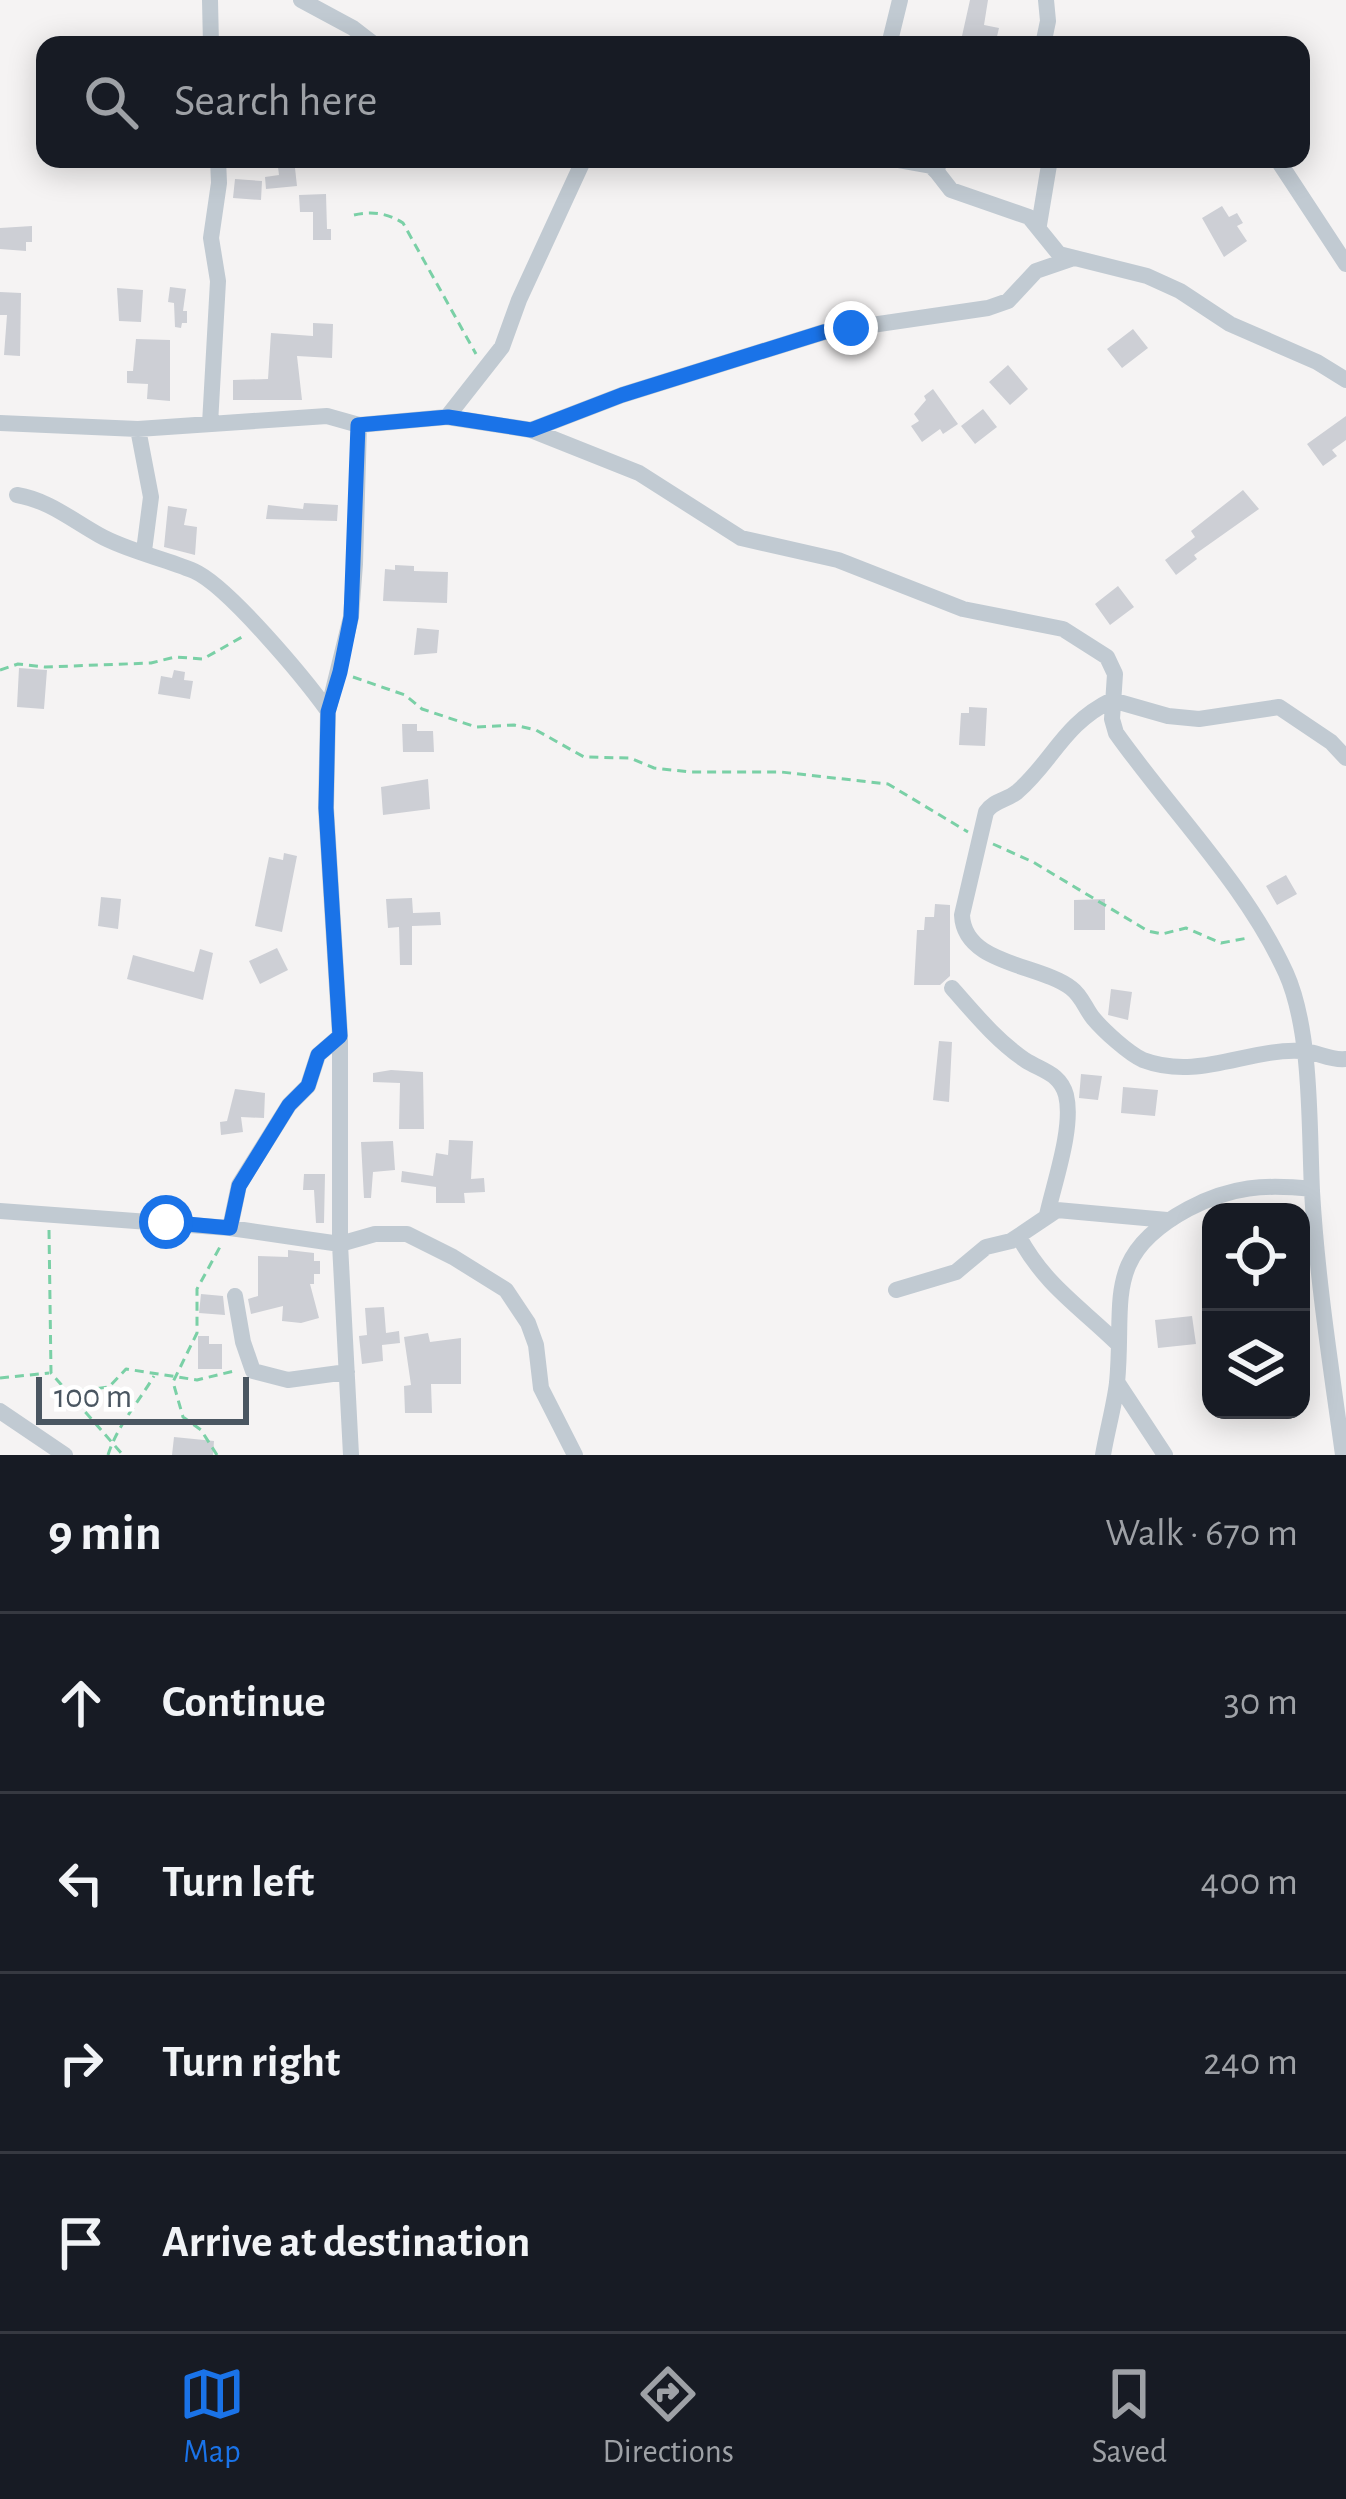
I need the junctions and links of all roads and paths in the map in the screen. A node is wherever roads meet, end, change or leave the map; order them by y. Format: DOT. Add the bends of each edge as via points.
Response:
graph roads {
  1 [pos="209,0"];
  2 [pos="302,0"];
  3 [pos="900,0"];
  4 [pos="1046,0"];
  5 [pos="211,36"];
  6 [pos="363,36"];
  7 [pos="891,36"];
  8 [pos="1045,36"];
  9 [pos="218,168"];
  10 [pos="580,168"];
  11 [pos="940,168"];
  12 [pos="1048,168"];
  13 [pos="1283,168"];
  14 [pos="354,215"];
  15 [pos="1039,225"];
  16 [pos="1071,259"];
  17 [pos="1346,264"];
  18 [pos="485,368"];
  19 [pos="1346,380"];
  20 [pos="448,417"];
  21 [pos="0,423"];
  22 [pos="211,424"];
  23 [pos="358,425"];
  24 [pos="138,429"];
  25 [pos="531,430"];
  26 [pos="17,495"];
  27 [pos="144,551"];
  28 [pos="257,629"];
  29 [pos="0,670"];
  30 [pos="340,672"];
  31 [pos="1112,700"];
  32 [pos="328,712"];
  33 [pos="1346,758"];
  34 [pos="981,838"];
  35 [pos="1265,934"];
  36 [pos="952,988"];
  37 [pos="340,1036"];
  38 [pos="1302,1051"];
  39 [pos="1346,1060"];
  40 [pos="1312,1189"];
  41 [pos="0,1211"];
  42 [pos="1047,1215"];
  43 [pos="49,1216"];
  44 [pos="1167,1220"];
  45 [pos="230,1228"];
  46 [pos="1019,1237"];
  47 [pos="340,1244"];
  48 [pos="896,1290"];
  49 [pos="235,1296"];
  50 [pos="1117,1343"];
  51 [pos="253,1371"];
  52 [pos="346,1372"];
  53 [pos="51,1373"];
  54 [pos="154,1374"];
  55 [pos="174,1377"];
  56 [pos="0,1378"];
  57 [pos="1117,1382"];
  58 [pos="67,1393"];
  59 [pos="0,1411"];
  60 [pos="111,1438"];
  61 [pos="64,1455"];
  62 [pos="108,1455"];
  63 [pos="123,1455"];
  64 [pos="217,1455"];
  65 [pos="351,1455"];
  66 [pos="575,1455"];
  67 [pos="1103,1455"];
  68 [pos="1165,1455"];
  69 [pos="1343,1455"];
  1 -- 5 [label="street"];
  2 -- 6 [label="street"];
  3 -- 7 [label="street"];
  4 -- 8 [label="street"];
  9 -- 22 [label="street"];
  10 -- 18 [label="street" via="502,347"];
  11 -- 15 [label="street" via="951,190"];
  12 -- 15 [label="street"];
  13 -- 17 [label="street"];
  14 -- 18 [label="path" via="403,223"];
  15 -- 16 [label="street"];
  16 -- 19 [label="street" via="1147,276"];
  16 -- 25 [label="street" via="1036,271 1008,301 988,308 824,332"];
  18 -- 20 [label="street"];
  20 -- 23 [label="street"];
  20 -- 25 [label="street"];
  21 -- 24 [label="street"];
  22 -- 23 [label="street" via="327,416"];
  22 -- 24 [label="street"];
  23 -- 30 [label="street" via="355,564"];
  24 -- 27 [label="street" via="151,497"];
  25 -- 31 [label="street" via="639,473 741,538 838,560 963,609 1063,629 1107,657"];
  26 -- 27 [label="street"];
  27 -- 28 [label="street" via="197,572"];
  28 -- 29 [label="path" via="203,659"];
  28 -- 32 [label="street"];
  30 -- 32 [label="street"];
  30 -- 34 [label="path" via="476,727 536,730 584,757 888,784"];
  31 -- 33 [label="street" via="1199,719 1279,707"];
  31 -- 34 [label="street" via="1089,712 1017,791 991,804"];
  31 -- 35 [label="street" via="1116,733"];
  32 -- 37 [label="street"];
  34 -- 35 [label="path" via="1148,931 1186,928 1221,943"];
  34 -- 38 [label="street" via="962,915 970,941 1069,986 1141,1059 1215,1067"];
  35 -- 38 [label="street" via="1287,976"];
  36 -- 42 [label="street" via="994,1036 1057,1076 1067,1097"];
  37 -- 45 [label="street" via="318,1055 308,1086 239,1186"];
  37 -- 47 [label="street"];
  38 -- 39 [label="street"];
  38 -- 40 [label="street"];
  40 -- 44 [label="street" via="1261,1184 1216,1194"];
  40 -- 69 [label="street"];
  41 -- 43 [label="street"];
  42 -- 44 [label="street"];
  42 -- 46 [label="street"];
  43 -- 45 [label="street"];
  43 -- 53 [label="path"];
  44 -- 50 [label="street" via="1127,1266"];
  45 -- 47 [label="street"];
  45 -- 55 [label="path" via="197,1289 197,1333"];
  46 -- 48 [label="street" via="986,1247 956,1272"];
  46 -- 50 [label="street" via="1063,1298"];
  47 -- 52 [label="street"];
  47 -- 66 [label="street" via="407,1234 506,1291 528,1323 541,1388"];
  49 -- 51 [label="street"];
  50 -- 57 [label="street"];
  51 -- 52 [label="street" via="288,1380"];
  51 -- 55 [label="path"];
  52 -- 65 [label="street"];
  53 -- 56 [label="path"];
  53 -- 58 [label="path"];
  54 -- 55 [label="path"];
  54 -- 58 [label="path" via="126,1369 109,1387"];
  54 -- 60 [label="path"];
  55 -- 64 [label="path" via="183,1417"];
  57 -- 67 [label="street"];
  57 -- 68 [label="street"];
  58 -- 60 [label="path"];
  59 -- 61 [label="street"];
  60 -- 62 [label="path"];
  60 -- 63 [label="path"];
}
